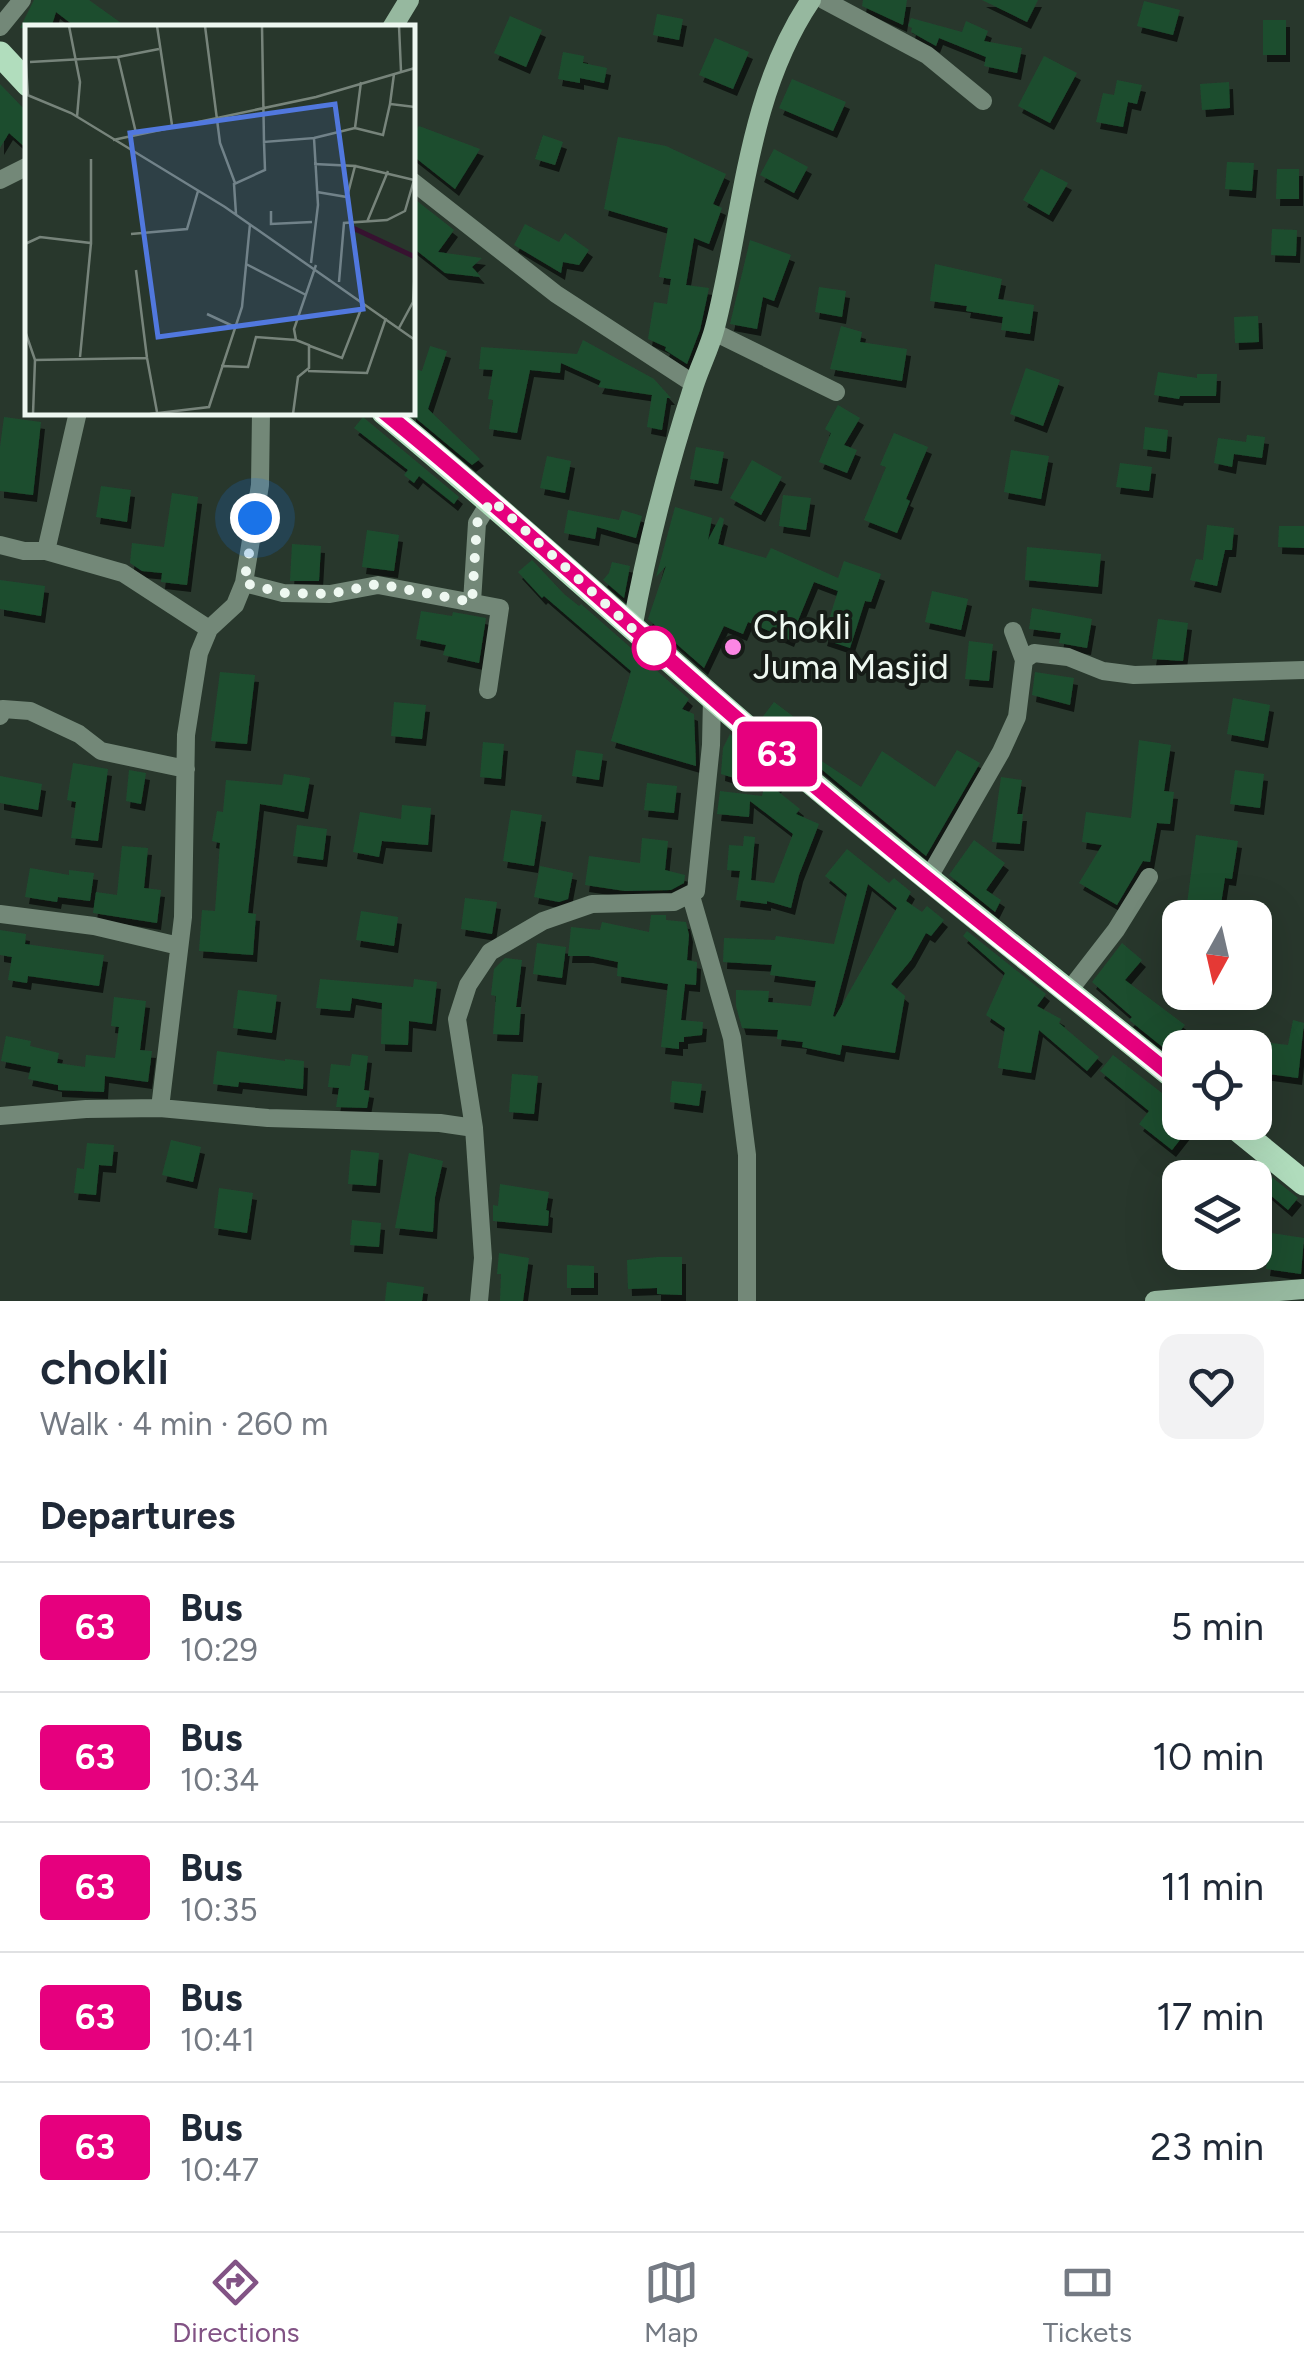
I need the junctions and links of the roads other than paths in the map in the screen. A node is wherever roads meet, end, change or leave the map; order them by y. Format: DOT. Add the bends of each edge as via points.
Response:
graph roads {
  1 [pos="22,0"];
  2 [pos="408,0"];
  3 [pos="812,0"];
  4 [pos="824,0"];
  5 [pos="394,25"];
  6 [pos="0,27"];
  7 [pos="0,54"];
  8 [pos="25,81"];
  9 [pos="983,101"];
  10 [pos="25,168"];
  11 [pos="0,180"];
  12 [pos="415,182"];
  13 [pos="714,332"];
  14 [pos="694,384"];
  15 [pos="836,392"];
  16 [pos="77,415"];
  17 [pos="261,415"];
  18 [pos="388,415"];
  19 [pos="492,500"];
  20 [pos="0,545"];
  21 [pos="46,551"];
  22 [pos="244,583"];
  23 [pos="472,602"];
  24 [pos="209,629"];
  25 [pos="632,629"];
  26 [pos="1013,631"];
  27 [pos="1024,660"];
  28 [pos="1304,670"];
  29 [pos="488,690"];
  30 [pos="712,696"];
  31 [pos="0,716"];
  32 [pos="186,768"];
  33 [pos="929,877"];
  34 [pos="1150,877"];
  35 [pos="691,896"];
  36 [pos="0,914"];
  37 [pos="179,946"];
  38 [pos="1068,992"];
  39 [pos="1162,1068"];
  40 [pos="160,1108"];
  41 [pos="0,1116"];
  42 [pos="474,1128"];
  43 [pos="1251,1140"];
  44 [pos="1304,1183"];
  45 [pos="1304,1289"];
  46 [pos="1263,1296"];
  47 [pos="479,1301"];
  48 [pos="747,1301"];
  49 [pos="1156,1301"];
  1 -- 6 [label="street"];
  2 -- 5 [label="main road"];
  3 -- 13 [label="main road" via="794,25 759,118"];
  4 -- 9 [label="street" via="927,56"];
  7 -- 8 [label="main road"];
  10 -- 11 [label="street"];
  12 -- 14 [label="street" via="556,294"];
  13 -- 14 [label="main road"];
  13 -- 15 [label="street"];
  14 -- 25 [label="main road" via="647,547"];
  16 -- 21 [label="street"];
  17 -- 22 [label="street" via="260,485"];
  18 -- 19 [label="main road"];
  19 -- 23 [label="street" via="477,523"];
  19 -- 25 [label="main road"];
  20 -- 21 [label="street"];
  21 -- 24 [label="street" via="123,573"];
  22 -- 23 [label="street" via="330,594 378,584"];
  22 -- 24 [label="street" via="235,605"];
  23 -- 29 [label="street" via="500,608"];
  24 -- 32 [label="street" via="193,686"];
  25 -- 30 [label="main road"];
  26 -- 27 [label="street"];
  27 -- 28 [label="street" via="1034,653 1068,656 1134,675"];
  27 -- 33 [label="street" via="1017,717"];
  30 -- 33 [label="main road"];
  30 -- 35 [label="street" via="700,885"];
  31 -- 32 [label="street" via="3,710 30,711 101,751"];
  32 -- 37 [label="street"];
  33 -- 38 [label="main road"];
  34 -- 38 [label="street"];
  35 -- 42 [label="street" via="592,904 542,921 490,952 468,985 458,1019"];
  35 -- 48 [label="street" via="732,1038 747,1155"];
  36 -- 37 [label="street"];
  37 -- 40 [label="street"];
  38 -- 39 [label="main road"];
  40 -- 41 [label="street"];
  40 -- 42 [label="street"];
  42 -- 47 [label="street" via="483,1258"];
  43 -- 44 [label="main road"];
  45 -- 46 [label="main road"];
  46 -- 49 [label="main road"];
}
